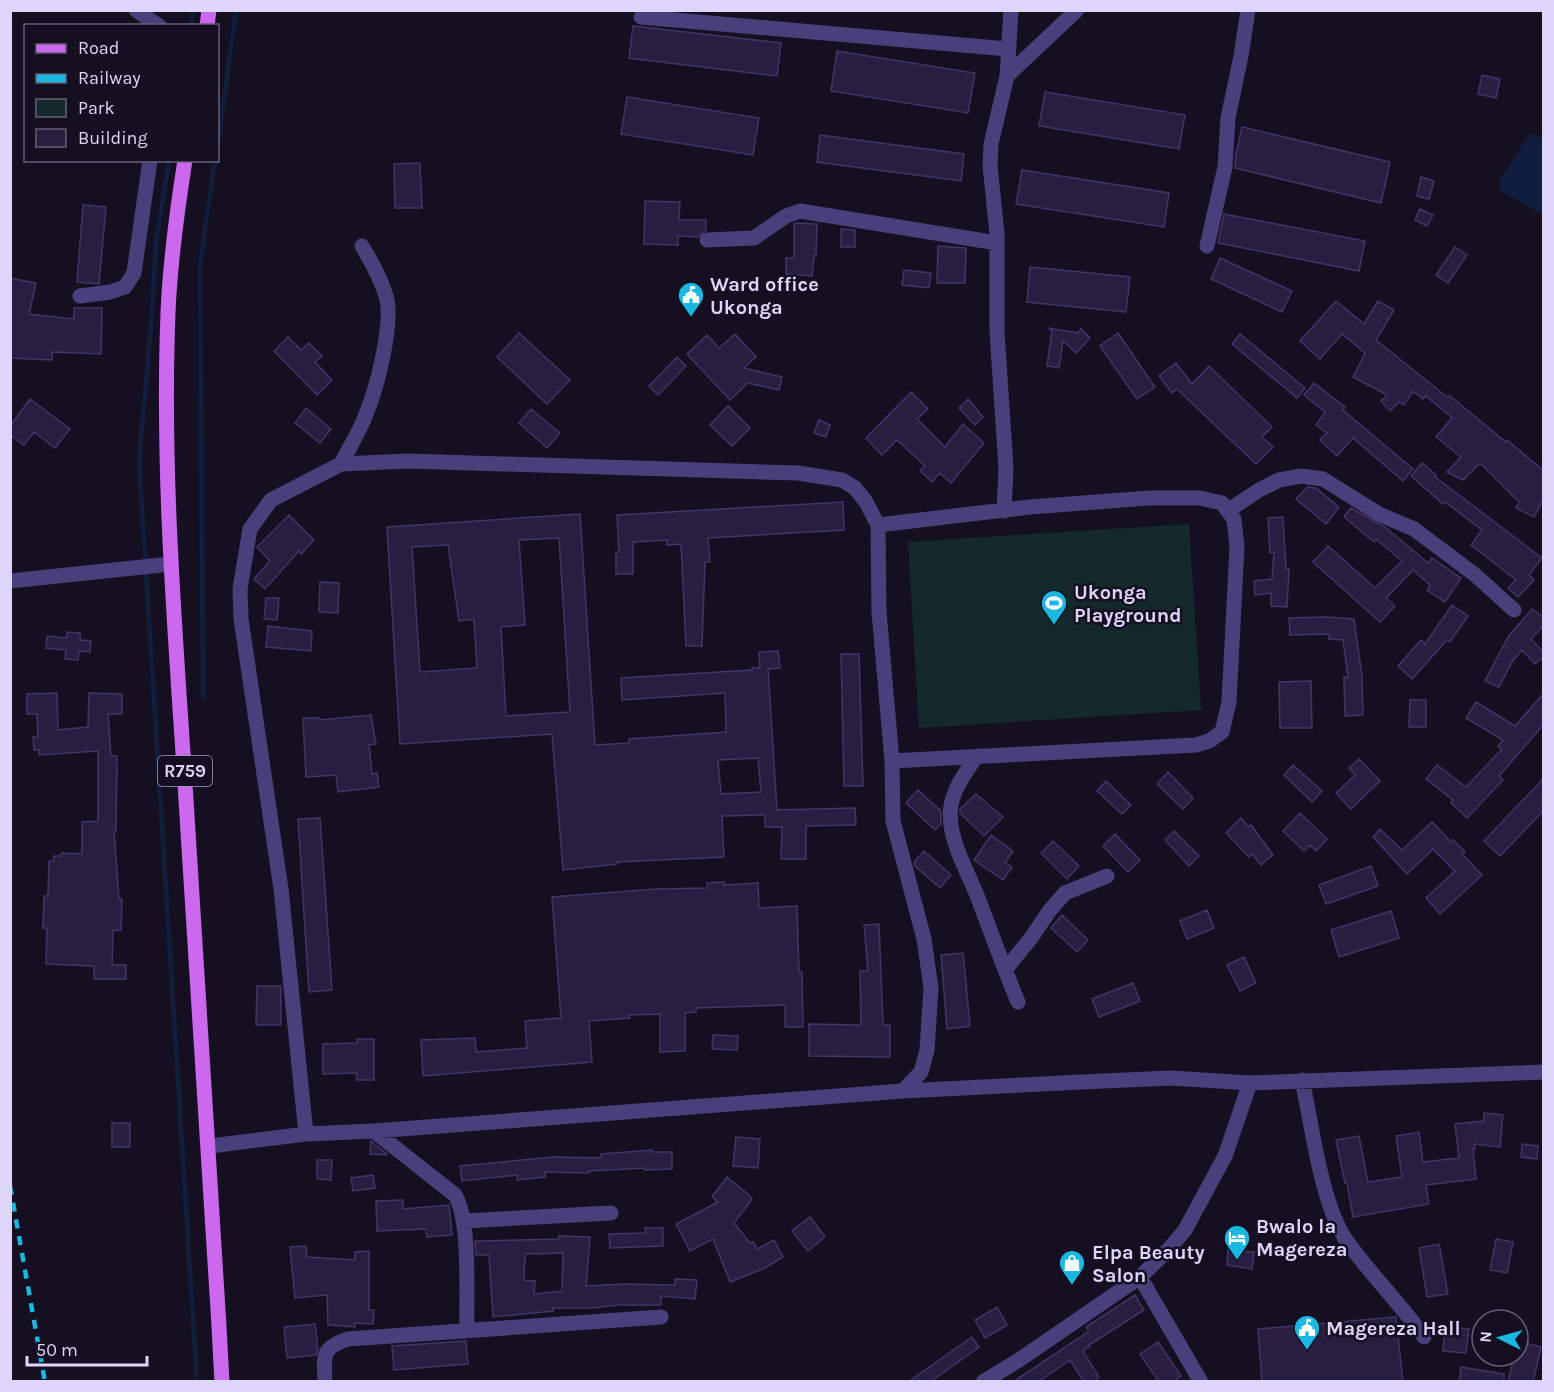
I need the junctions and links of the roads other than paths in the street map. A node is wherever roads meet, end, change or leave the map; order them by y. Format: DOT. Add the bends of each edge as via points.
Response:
graph roads {
  1 [pos="136,10"];
  2 [pos="1011,10"];
  3 [pos="1077,10"];
  4 [pos="1248,10"];
  5 [pos="641,17"];
  6 [pos="156,24"];
  7 [pos="1008,49"];
  8 [pos="1007,76"];
  9 [pos="150,162"];
  10 [pos="185,162"];
  11 [pos="707,240"];
  12 [pos="997,243"];
  13 [pos="362,246"];
  14 [pos="1207,246"];
  15 [pos="80,296"];
  16 [pos="341,464"];
  17 [pos="1004,510"];
  18 [pos="1229,510"];
  19 [pos="878,525"];
  20 [pos="171,564"];
  21 [pos="10,581"];
  22 [pos="1514,609"];
  23 [pos="977,756"];
  24 [pos="892,761"];
  25 [pos="1107,876"];
  26 [pos="1005,970"];
  27 [pos="1018,1002"];
  28 [pos="1544,1072"];
  29 [pos="1302,1080"];
  30 [pos="1250,1083"];
  31 [pos="903,1091"];
  32 [pos="374,1131"];
  33 [pos="306,1134"];
  34 [pos="210,1146"];
  35 [pos="611,1213"];
  36 [pos="464,1221"];
  37 [pos="1140,1277"];
  38 [pos="661,1317"];
  39 [pos="467,1331"];
  40 [pos="1424,1337"];
  41 [pos="987,1380"];
  42 [pos="222,1382"];
  43 [pos="325,1382"];
  44 [pos="1201,1382"];
  1 -- 6 [label="street"];
  2 -- 7 [label="street"];
  3 -- 8 [label="street"];
  4 -- 14 [label="street" via="1228,118 1225,167"];
  5 -- 7 [label="street"];
  7 -- 8 [label="street"];
  8 -- 12 [label="street" via="991,144"];
  9 -- 15 [label="street" via="135,273 125,287"];
  10 -- 20 [label="main road, R759" via="168,311"];
  11 -- 12 [label="street" via="754,238 800,211"];
  12 -- 17 [label="street" via="997,332 1006,468"];
  13 -- 16 [label="street" via="386,296 388,325 366,414"];
  16 -- 19 [label="street" via="408,460 798,474 842,480 855,488"];
  16 -- 33 [label="street" via="272,500 250,529 240,589 241,619 281,889"];
  17 -- 18 [label="street" via="1149,498 1200,498 1222,503"];
  17 -- 19 [label="street"];
  18 -- 22 [label="street" via="1279,480 1301,476 1323,479 1379,514 1414,529"];
  18 -- 23 [label="street" via="1237,547 1229,702 1222,732 1196,745"];
  19 -- 24 [label="street" via="879,612"];
  20 -- 21 [label="street"];
  20 -- 34 [label="main road, R759"];
  23 -- 24 [label="street"];
  23 -- 26 [label="street" via="957,786 951,807 952,827 957,850"];
  24 -- 31 [label="street" via="893,821 924,939 931,988 927,1050 921,1072"];
  25 -- 26 [label="street" via="1065,892"];
  26 -- 27 [label="street"];
  28 -- 29 [label="street"];
  29 -- 30 [label="street"];
  29 -- 40 [label="street" via="1328,1200 1345,1239"];
  30 -- 31 [label="street" via="1171,1078"];
  30 -- 37 [label="street" via="1225,1156 1194,1215 1168,1250"];
  31 -- 32 [label="street"];
  32 -- 33 [label="street"];
  32 -- 36 [label="street" via="455,1196"];
  33 -- 34 [label="street"];
  34 -- 42 [label="main road, R759"];
  35 -- 36 [label="street"];
  36 -- 39 [label="street"];
  37 -- 41 [label="street"];
  37 -- 44 [label="street"];
  38 -- 39 [label="street"];
  39 -- 43 [label="street" via="348,1339 333,1344 324,1358"];
}
